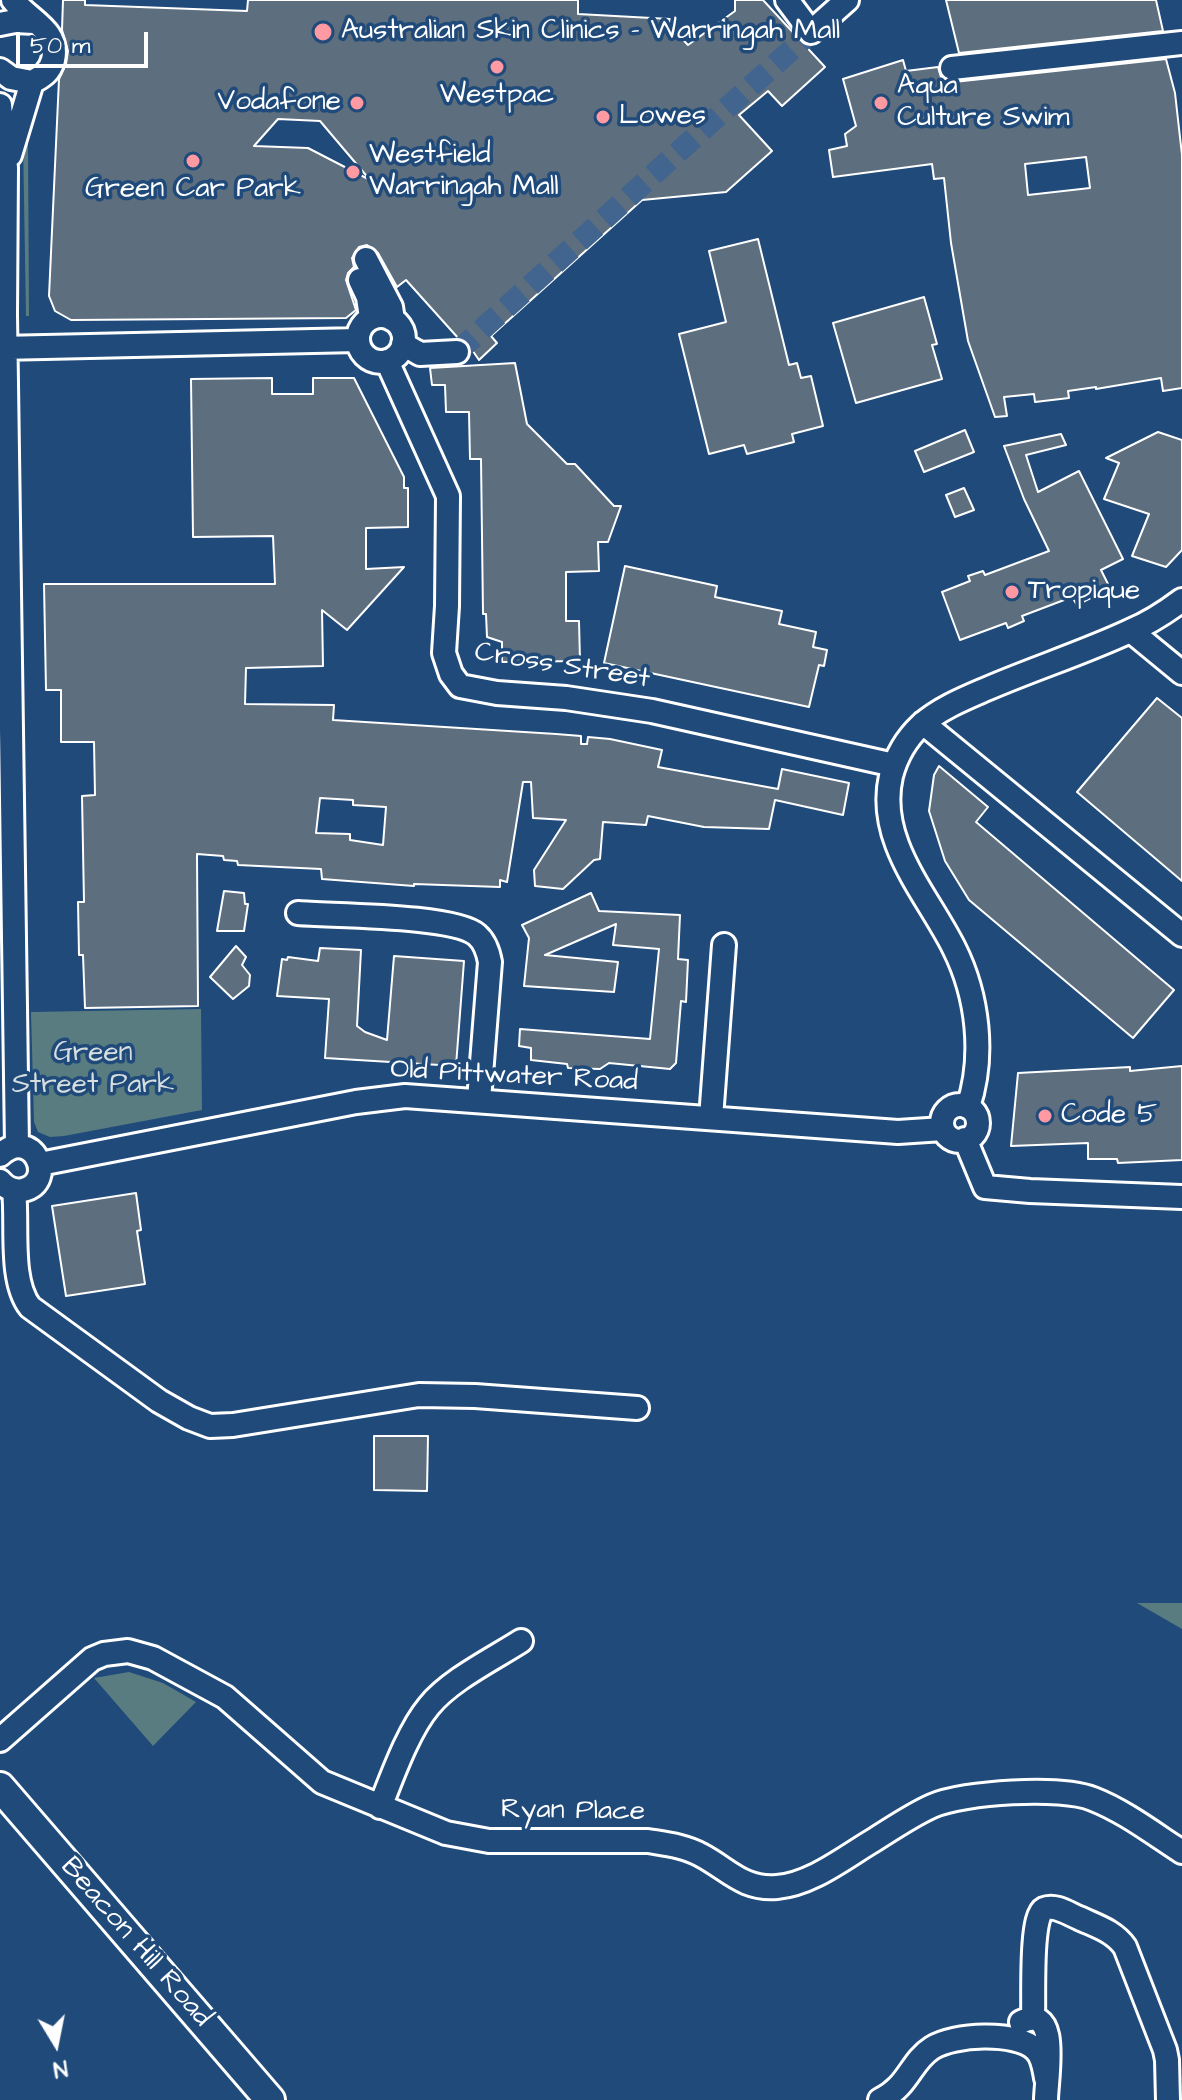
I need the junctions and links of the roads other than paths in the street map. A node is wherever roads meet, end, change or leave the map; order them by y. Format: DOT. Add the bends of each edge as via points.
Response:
graph roads {
  1 [pos="13,0"];
  2 [pos="787,0"];
  3 [pos="847,0"];
  4 [pos="34,22"];
  5 [pos="2,26"];
  6 [pos="1182,43"];
  7 [pos="952,68"];
  8 [pos="0,70"];
  9 [pos="32,82"];
  10 [pos="0,105"];
  11 [pos="6,168"];
  12 [pos="363,269"];
  13 [pos="382,319"];
  14 [pos="358,340"];
  15 [pos="403,344"];
  16 [pos="3,347"];
  17 [pos="457,352"];
  18 [pos="387,361"];
  19 [pos="1182,600"];
  20 [pos="1131,631"];
  21 [pos="1182,673"];
  22 [pos="923,723"];
  23 [pos="894,765"];
  24 [pos="298,913"];
  25 [pos="1182,935"];
  26 [pos="724,945"];
  27 [pos="479,1100"];
  28 [pos="968,1107"];
  29 [pos="711,1118"];
  30 [pos="943,1129"];
  31 [pos="965,1139"];
  32 [pos="9,1151"];
  33 [pos="40,1164"];
  34 [pos="7,1185"];
  35 [pos="1182,1197"];
  36 [pos="637,1408"];
  37 [pos="521,1641"];
  38 [pos="0,1740"];
  39 [pos="0,1787"];
  40 [pos="380,1807"];
  41 [pos="1182,1852"];
  42 [pos="1033,2018"];
  43 [pos="991,2037"];
  44 [pos="1046,2089"];
  45 [pos="270,2100"];
  46 [pos="880,2100"];
  47 [pos="1168,2100"];
  1 -- 4 [label="street"];
  2 -- 3 [label="street" via="811,32"];
  4 -- 5 [label="street"];
  4 -- 9 [label="street" via="57,45 52,65"];
  6 -- 7 [label="street"];
  8 -- 9 [label="street"];
  9 -- 11 [label="street"];
  10 -- 11 [label="street"];
  11 -- 16 [label="street"];
  12 -- 13 [label="street" via="368,297"];
  13 -- 14 [label="street" via="359,332"];
  13 -- 15 [label="street" via="403,332"];
  14 -- 16 [label="street"];
  14 -- 18 [label="street" via="368,358"];
  15 -- 17 [label="street" via="420,354"];
  15 -- 18 [label="street"];
  16 -- 32 [label="street"];
  18 -- 23 [label="street, Cross Street" via="448,496 444,653 460,686 652,711"];
  19 -- 20 [label="street"];
  20 -- 21 [label="street"];
  20 -- 22 [label="street" via="964,698"];
  22 -- 23 [label="street"];
  22 -- 25 [label="street"];
  23 -- 28 [label="street" via="888,797 892,831 955,951 972,1005 977,1068"];
  24 -- 27 [label="street" via="444,922 476,934 487,947 490,962"];
  26 -- 29 [label="street"];
  27 -- 29 [label="street, Old Pittwater Road"];
  27 -- 33 [label="street, Old Pittwater Road" via="405,1096 356,1102"];
  28 -- 30 [label="street" via="956,1105 946,1111"];
  28 -- 31 [label="street" via="978,1124"];
  29 -- 30 [label="street, Old Pittwater Road" via="898,1132"];
  30 -- 31 [label="street" via="954,1140"];
  31 -- 35 [label="street" via="985,1187"];
  32 -- 33 [label="street" via="32,1151"];
  33 -- 34 [label="street" via="34,1184 25,1189"];
  34 -- 36 [label="street" via="19,1279 30,1307 159,1401 200,1423 233,1425 419,1395"];
  37 -- 40 [label="street" via="428,1706"];
  38 -- 40 [label="street, Ryan Place" via="92,1659 128,1651 153,1658 225,1697 310,1773"];
  39 -- 45 [label="main road, Beacon Hill Road"];
  40 -- 41 [label="street, Ryan Place" via="466,1838 668,1844 701,1855 739,1881 764,1887 806,1879 930,1807 975,1796 1047,1793 1093,1799"];
  42 -- 43 [label="street"];
  42 -- 44 [label="street" via="1046,2029"];
  42 -- 47 [label="street" via="1039,1912 1056,1909 1110,1932 1125,1947 1165,2050"];
  43 -- 44 [label="street" via="1034,2048 1042,2060"];
  43 -- 46 [label="street" via="946,2041 931,2048 899,2088"];
}
